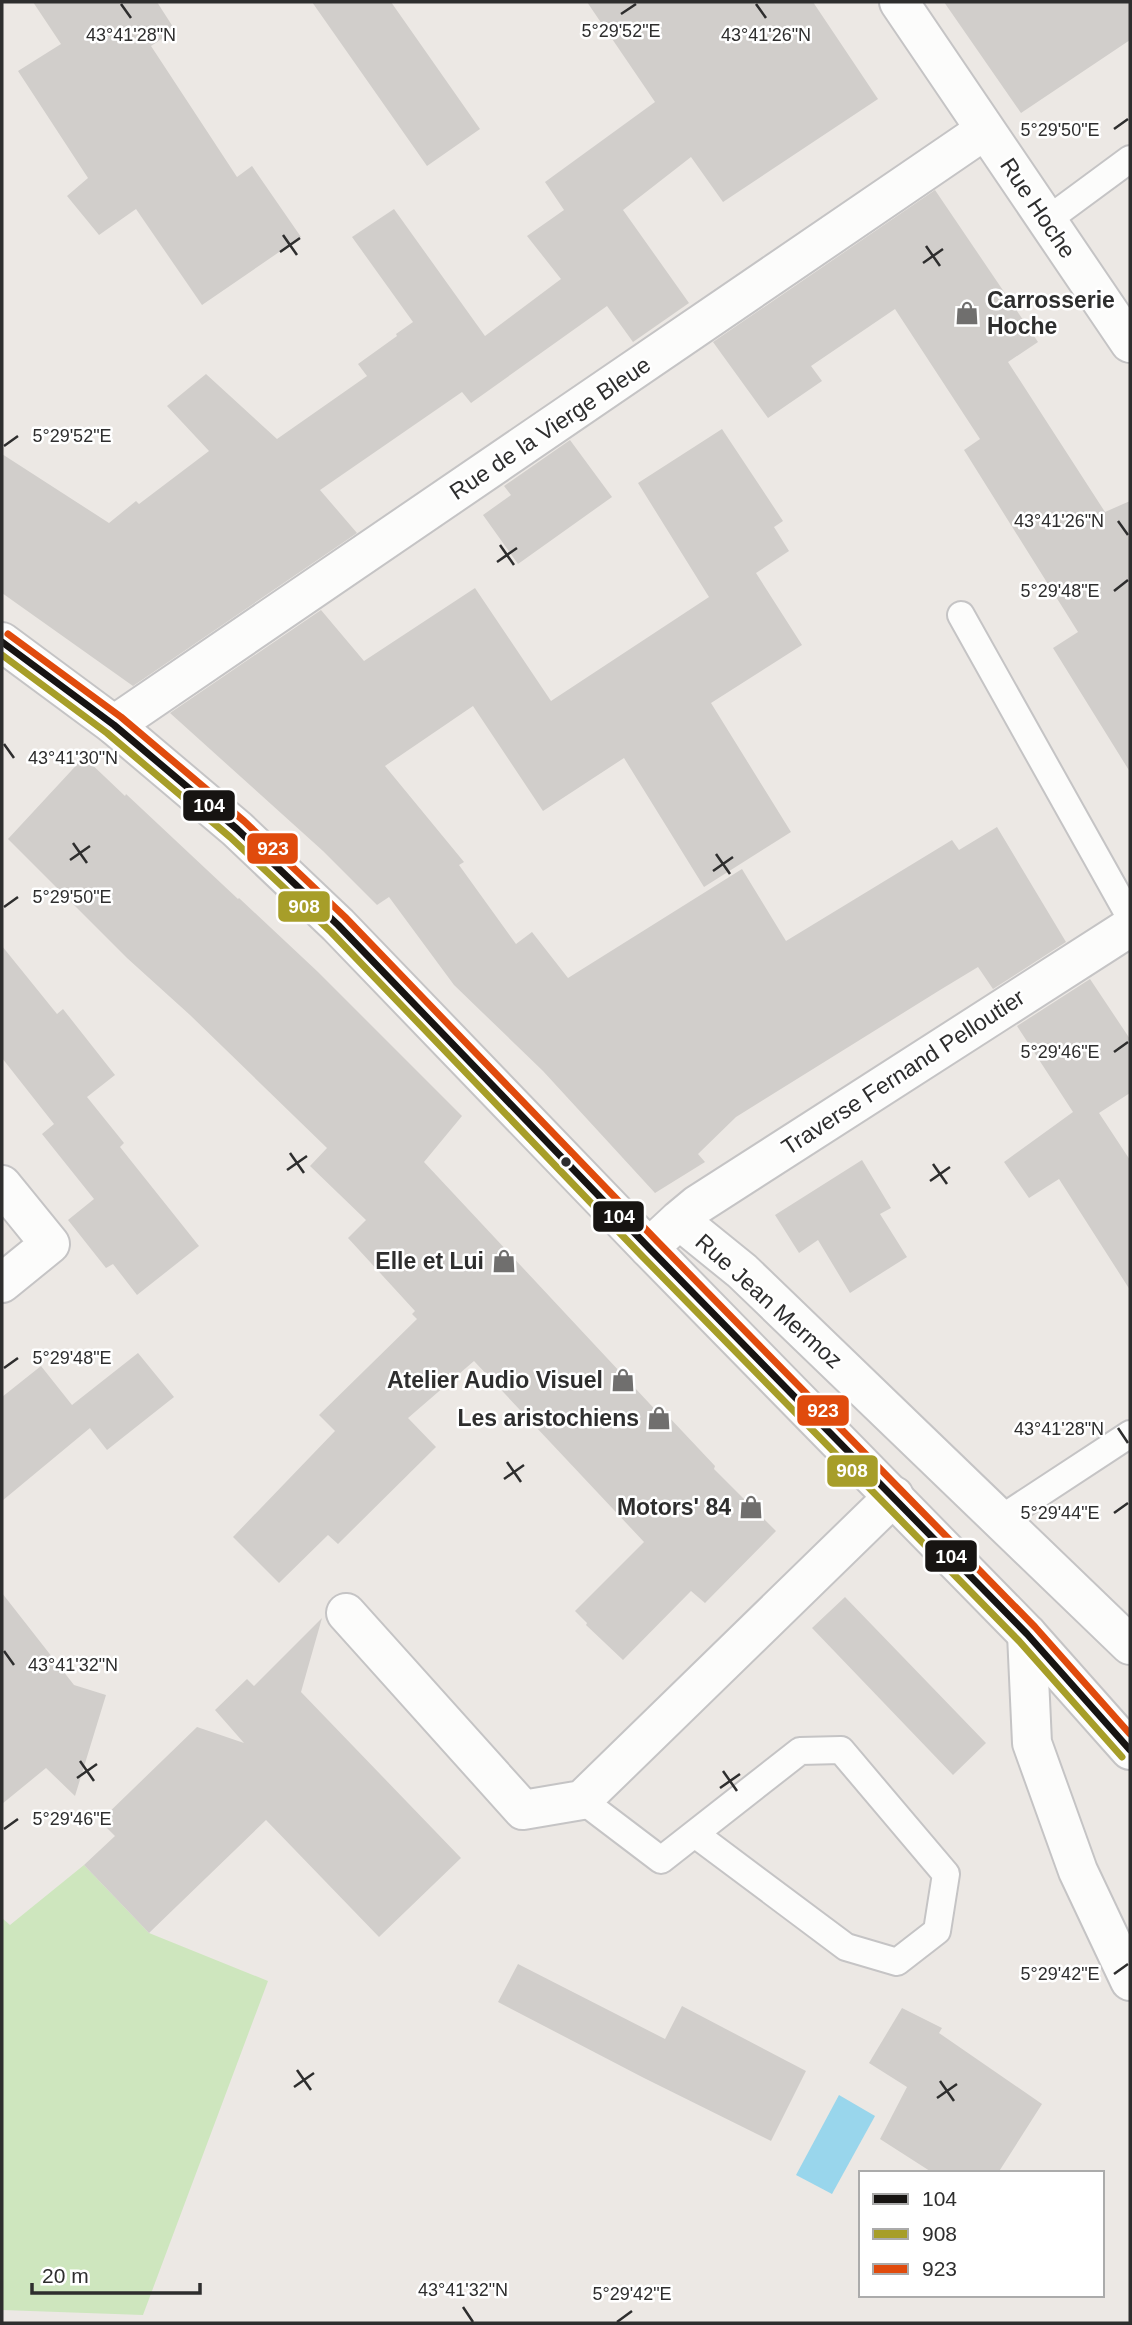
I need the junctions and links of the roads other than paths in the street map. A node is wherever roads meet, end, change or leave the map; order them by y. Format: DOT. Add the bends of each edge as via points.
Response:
graph roads {
  1 [pos="899,2"];
  2 [pos="985,130"];
  3 [pos="1130,159"];
  4 [pos="1046,221"];
  5 [pos="1130,343"];
  6 [pos="961,615"];
  7 [pos="2,642"];
  8 [pos="114,725"];
  9 [pos="1130,918"];
  10 [pos="1130,927"];
  11 [pos="2,1185"];
  12 [pos="678,1220"];
  13 [pos="649,1248"];
  14 [pos="2,1283"];
  15 [pos="1130,1434"];
  16 [pos="894,1496"];
  17 [pos="999,1520"];
  18 [pos="345,1613"];
  19 [pos="1027,1634"];
  20 [pos="1130,1645"];
  21 [pos="1130,1751"];
  22 [pos="582,1800"];
  23 [pos="695,1834"];
  24 [pos="1130,1981"];
  1 -- 2 [label="street, Rue Hoche"];
  2 -- 4 [label="street, Rue Hoche"];
  2 -- 8 [label="street, Rue de la Vierge Bleue"];
  3 -- 4 [label="lane"];
  4 -- 5 [label="street, Rue Hoche"];
  6 -- 9 [label="lane"];
  7 -- 8 [label="street"];
  8 -- 13 [label="street" via="237,829 338,925"];
  10 -- 12 [label="street, Traverse Fernand Pelloutier"];
  11 -- 14 [label="street" via="50,1244"];
  12 -- 13 [label="street, Rue Jean Mermoz"];
  12 -- 17 [label="street, Rue Jean Mermoz" via="742,1271"];
  13 -- 16 [label="street"];
  15 -- 17 [label="lane"];
  16 -- 19 [label="street"];
  16 -- 22 [label="street"];
  17 -- 20 [label="street, Rue Jean Mermoz"];
  18 -- 22 [label="street" via="523,1810"];
  19 -- 21 [label="street"];
  19 -- 24 [label="street" via="1032,1743 1078,1871"];
  22 -- 23 [label="lane" via="661,1860"];
  23 -- 23 [label="lane" via="800,1751 841,1750 946,1874 937,1931 897,1962 846,1947"];
}
